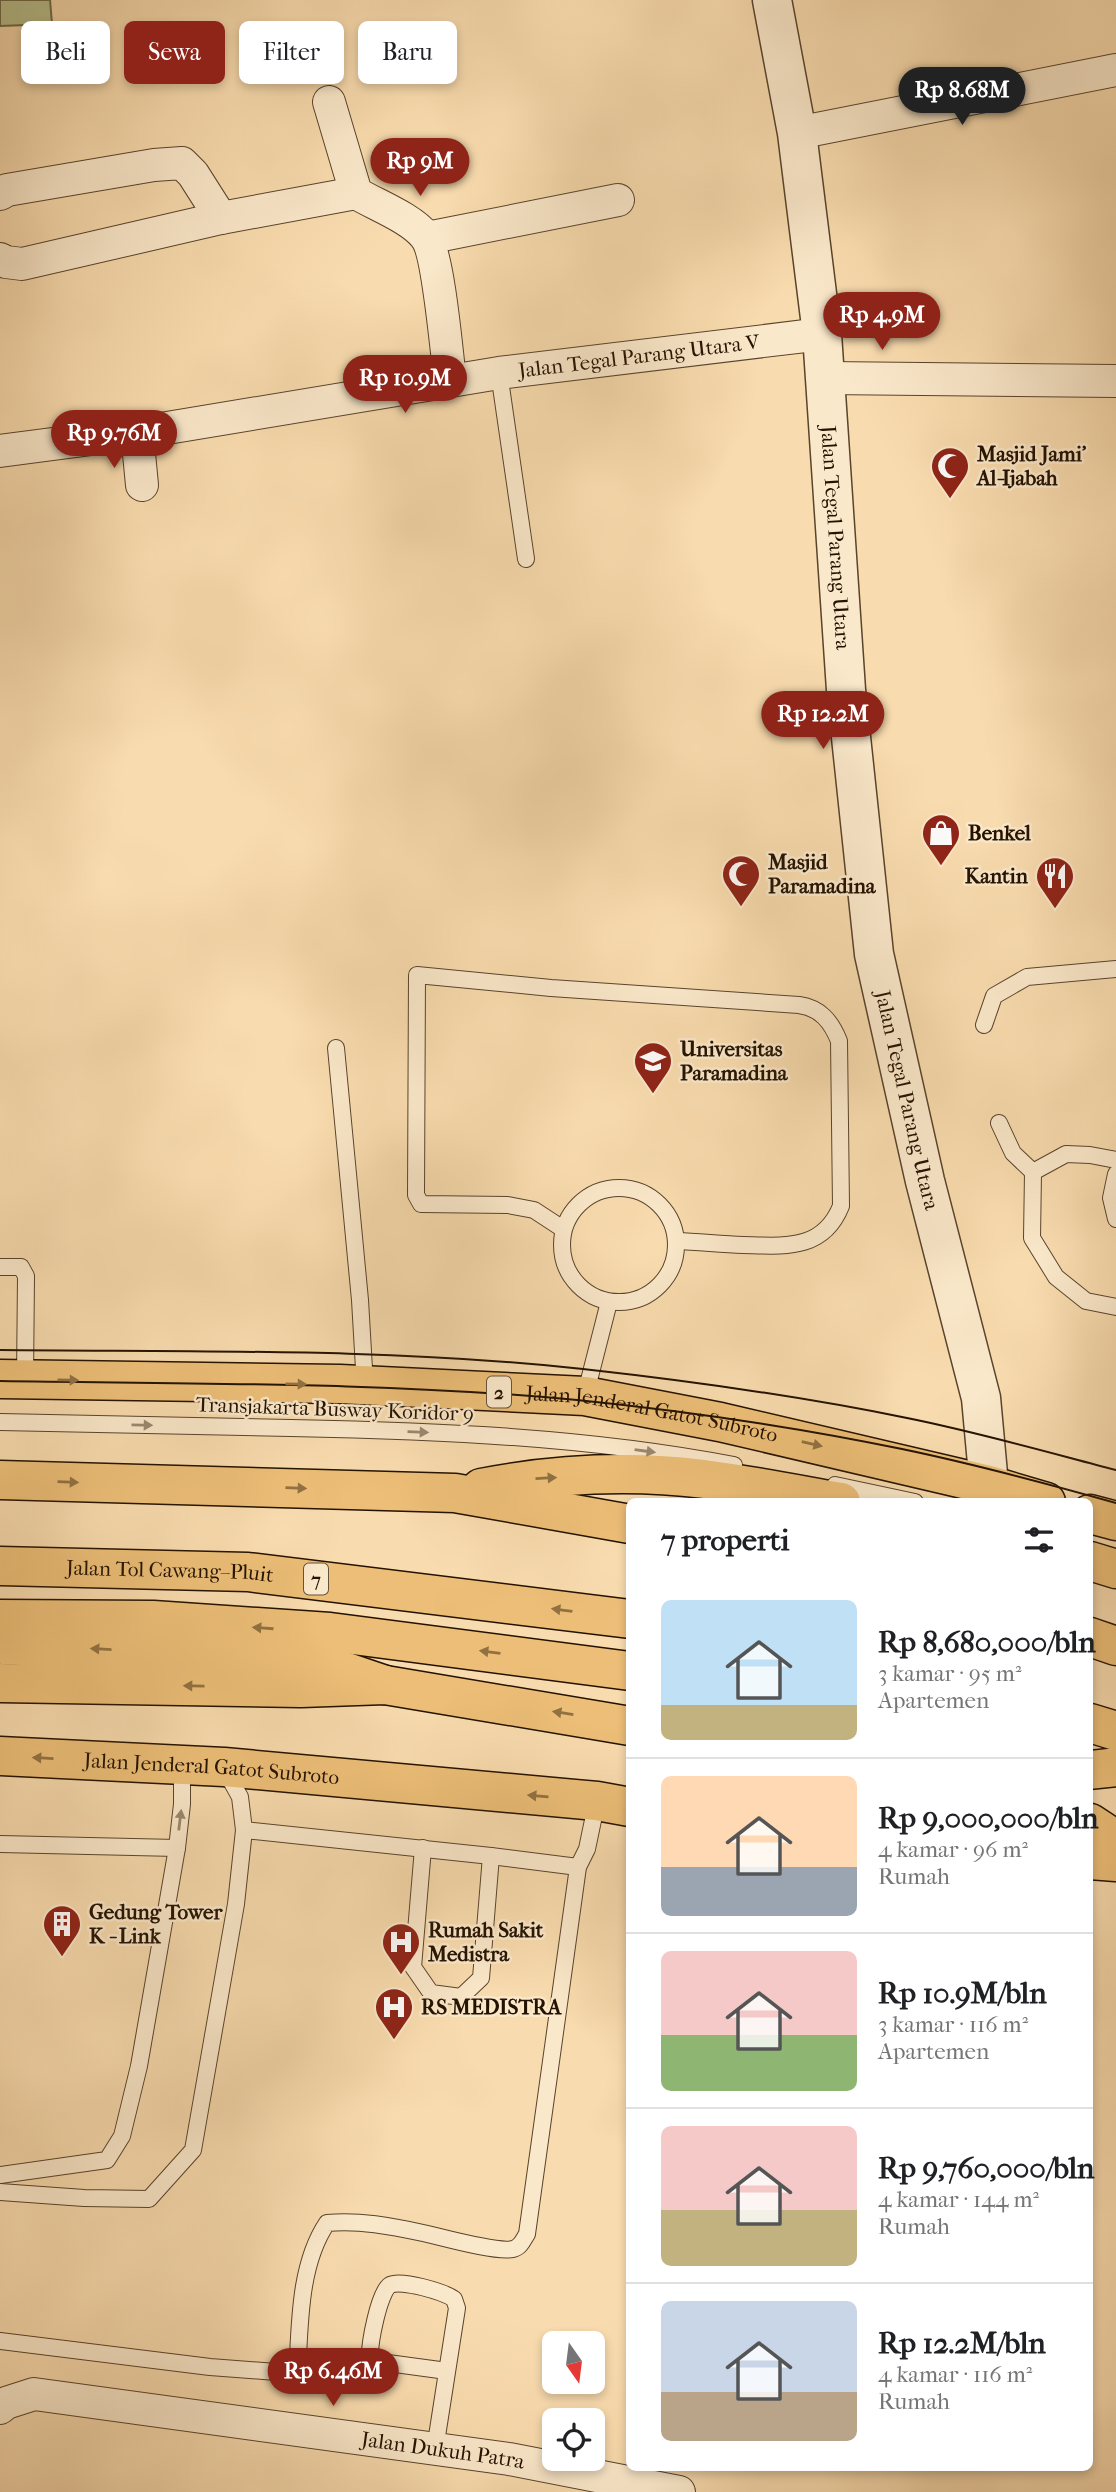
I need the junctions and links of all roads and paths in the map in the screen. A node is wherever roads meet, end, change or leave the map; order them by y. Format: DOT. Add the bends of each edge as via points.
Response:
graph roads {
  1 [pos="772,0"];
  2 [pos="1116,70"];
  3 [pos="329,102"];
  4 [pos="797,133"];
  5 [pos="356,193"];
  6 [pos="0,194"];
  7 [pos="618,200"];
  8 [pos="221,218"];
  9 [pos="427,237"];
  10 [pos="0,259"];
  11 [pos="822,334"];
  12 [pos="499,373"];
  13 [pos="827,378"];
  14 [pos="450,380"];
  15 [pos="1116,381"];
  16 [pos="137,432"];
  17 [pos="0,451"];
  18 [pos="142,485"];
  19 [pos="526,559"];
  20 [pos="1116,969"];
  21 [pos="984,1025"];
  22 [pos="336,1048"];
  23 [pos="999,1123"];
  24 [pos="1116,1160"];
  25 [pos="1033,1172"];
  26 [pos="1116,1174"];
  27 [pos="1116,1219"];
  28 [pos="563,1228"];
  29 [pos="677,1241"];
  30 [pos="0,1266"];
  31 [pos="609,1302"];
  32 [pos="1116,1307"];
  33 [pos="12,1379"];
  34 [pos="365,1385"];
  35 [pos="585,1396"];
  36 [pos="0,1422"];
  37 [pos="746,1467"];
  38 [pos="0,1480"];
  39 [pos="989,1485"];
  40 [pos="832,1492"];
  41 [pos="455,1493"];
  42 [pos="882,1498"];
  43 [pos="1033,1498"];
  44 [pos="1093,1515"];
  45 [pos="1116,1521"];
  46 [pos="626,1523"];
  47 [pos="1093,1562"];
  48 [pos="0,1566"];
  49 [pos="1116,1569"];
  50 [pos="0,1619"];
  51 [pos="626,1619"];
  52 [pos="1093,1638"];
  53 [pos="0,1645"];
  54 [pos="1116,1646"];
  55 [pos="626,1670"];
  56 [pos="0,1683"];
  57 [pos="400,1688"];
  58 [pos="1093,1724"];
  59 [pos="626,1725"];
  60 [pos="1116,1731"];
  61 [pos="0,1756"];
  62 [pos="182,1765"];
  63 [pos="223,1767"];
  64 [pos="1116,1767"];
  65 [pos="1093,1770"];
  66 [pos="614,1804"];
  67 [pos="1093,1825"];
  68 [pos="244,1830"];
  69 [pos="1116,1840"];
  70 [pos="0,1844"];
  71 [pos="177,1848"];
  72 [pos="423,1848"];
  73 [pos="491,1856"];
  74 [pos="1093,1860"];
  75 [pos="1116,1862"];
  76 [pos="578,1867"];
  77 [pos="0,2175"];
  78 [pos="0,2192"];
  79 [pos="0,2341"];
  80 [pos="447,2371"];
  81 [pos="0,2407"];
  82 [pos="435,2449"];
  83 [pos="679,2492"];
  1 -- 4 [label="street, Jalan Tegal Parang Utara"];
  2 -- 4 [label="street"];
  3 -- 5 [label="street"];
  4 -- 11 [label="street, Jalan Tegal Parang Utara"];
  5 -- 8 [label="street"];
  5 -- 9 [label="street"];
  6 -- 8 [label="street" via="154,164 182,163"];
  7 -- 9 [label="street"];
  8 -- 10 [label="street" via="22,264"];
  9 -- 14 [label="street"];
  11 -- 12 [label="street, Jalan Tegal Parang Utara V"];
  11 -- 13 [label="street, Jalan Tegal Parang Utara"];
  12 -- 14 [label="street, Jalan Tegal Parang Utara V"];
  12 -- 19 [label="lane"];
  13 -- 15 [label="street"];
  13 -- 39 [label="street, Jalan Tegal Parang Utara" via="846,690 874,954 925,1181 981,1398"];
  14 -- 16 [label="street, Jalan Tegal Parang Utara V"];
  16 -- 17 [label="street, Jalan Tegal Parang Utara V"];
  16 -- 18 [label="street"];
  20 -- 21 [label="lane" via="1027,977 994,996"];
  22 -- 34 [label="lane"];
  23 -- 25 [label="lane" via="1013,1153"];
  24 -- 25 [label="lane" via="1066,1154"];
  25 -- 32 [label="lane" via="1032,1238 1056,1277 1086,1301"];
  26 -- 27 [label="lane" via="1111,1198"];
  28 -- 29 [label="lane" via="580,1202 609,1188 641,1191 666,1211"];
  28 -- 29 [label="lane" via="534,1210 508,1205 418,1202 417,975 799,1004 814,1007 827,1018 839,1041 841,1206 836,1217 821,1235 790,1247"];
  28 -- 31 [label="lane" via="561,1252 569,1276 586,1293"];
  29 -- 31 [label="lane" via="673,1267 658,1288 635,1301"];
  30 -- 33 [label="lane" via="21,1267 26,1276"];
  31 -- 35 [label="lane"];
  33 -- 34 [label="main road, Jalan Jenderal Gatot Subroto / 2, one-way"];
  34 -- 35 [label="main road, Jalan Jenderal Gatot Subroto / 2"];
  35 -- 39 [label="main road, Jalan Jenderal Gatot Subroto / 2, one-way" via="720,1422"];
  36 -- 37 [label="lane, Transjakarta Busway Koridor 9, one-way" via="517,1436"];
  38 -- 41 [label="main road, one-way"];
  39 -- 43 [label="main road, Jalan Jenderal Gatot Subroto / 2"];
  41 -- 40 [label="main road, one-way" via="526,1479 611,1474"];
  40 -- 42 [label="lane"];
  41 -- 46 [label="main road"];
  44 -- 45 [label="main road"];
  47 -- 49 [label="main road"];
  51 -- 48 [label="main road, Jalan Tol Cawang–Pluit / 7, one-way" via="248,1572"];
  55 -- 50 [label="main road, one-way" via="330,1632 153,1620"];
  52 -- 54 [label="main road"];
  57 -- 53 [label="main road, one-way" via="317,1662"];
  57 -- 56 [label="main road, one-way"];
  59 -- 57 [label="main road, one-way"];
  58 -- 60 [label="main road"];
  62 -- 61 [label="main road, Jalan Jenderal Gatot Subroto, one-way"];
  62 -- 63 [label="main road, Jalan Jenderal Gatot Subroto"];
  71 -- 62 [label="lane, one-way"];
  66 -- 63 [label="main road, Jalan Jenderal Gatot Subroto, one-way"];
  63 -- 68 [label="lane" via="240,1797"];
  64 -- 65 [label="main road"];
  66 -- 76 [label="lane"];
  67 -- 69 [label="main road"];
  68 -- 72 [label="lane"];
  68 -- 78 [label="lane" via="236,1903 193,2150 149,2199"];
  70 -- 71 [label="lane"];
  71 -- 77 [label="lane" via="139,2066 122,2136 107,2160"];
  72 -- 73 [label="lane"];
  72 -- 73 [label="lane" via="414,1967 431,1993 461,1997 481,1978"];
  73 -- 76 [label="lane"];
  74 -- 75 [label="main road"];
  76 -- 79 [label="lane" via="527,2234 519,2247 471,2244 353,2221 327,2223 309,2258 298,2357 290,2368 276,2372"];
  80 -- 80 [label="lane" via="457,2308 454,2299 397,2283 389,2286 381,2295 370,2359"];
  80 -- 82 [label="lane"];
  81 -- 82 [label="street, Jalan Dukuh Patra" via="34,2394"];
  82 -- 83 [label="street, Jalan Dukuh Patra"];
}
